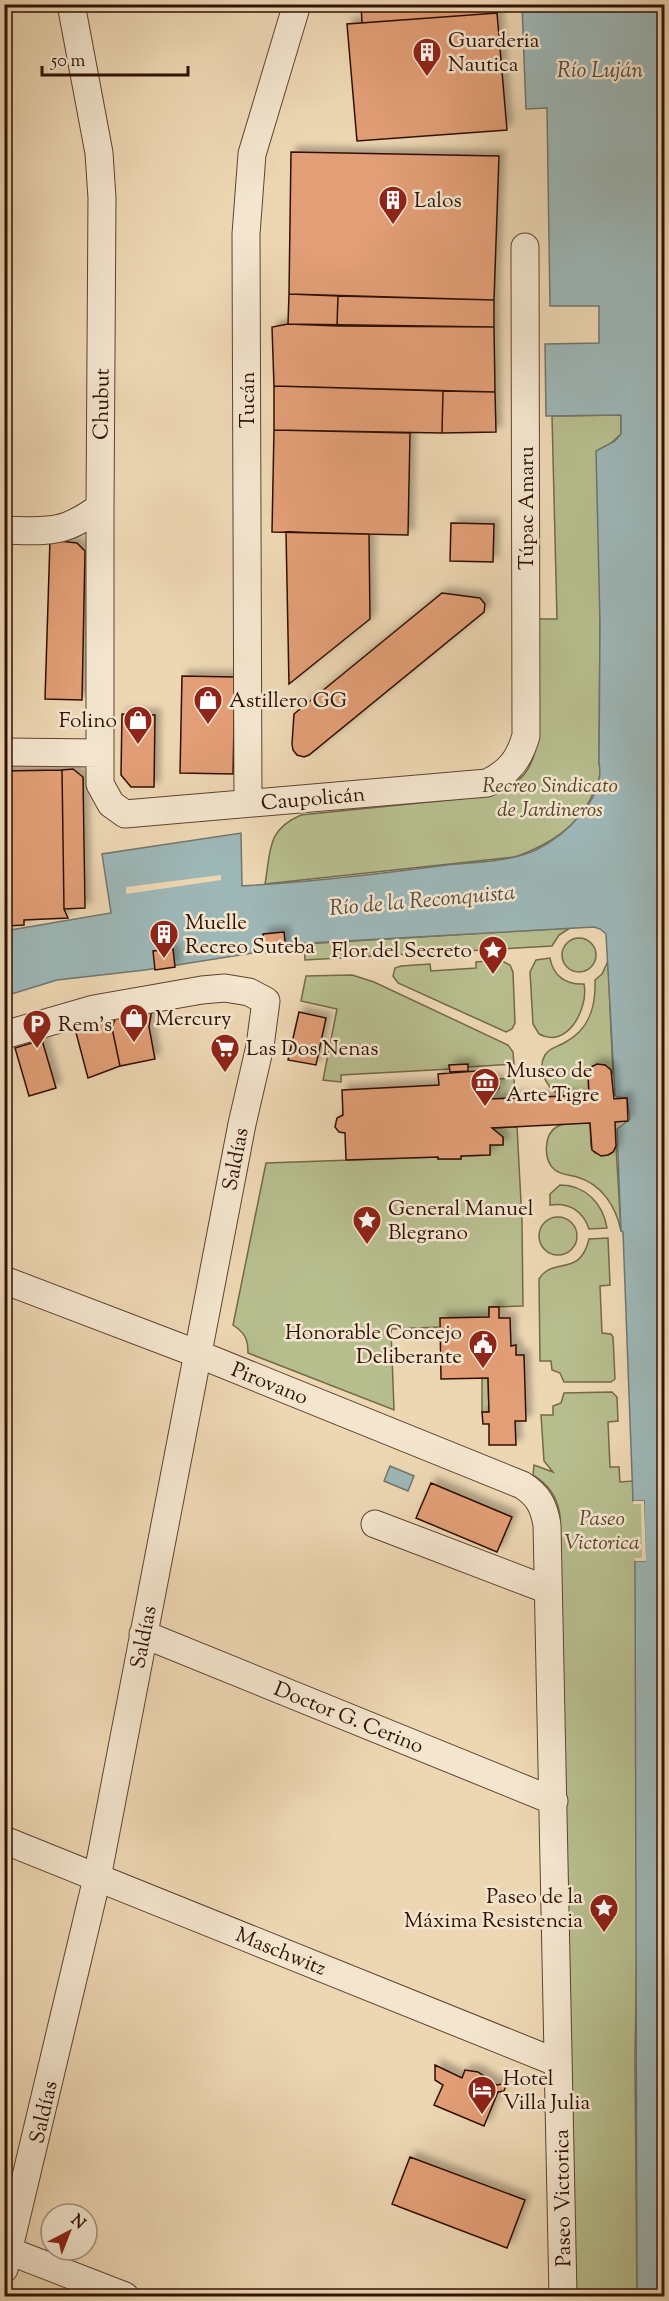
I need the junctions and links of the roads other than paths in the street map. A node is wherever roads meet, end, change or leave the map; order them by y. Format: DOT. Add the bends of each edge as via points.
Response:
graph roads {
  1 [pos="71,4"];
  2 [pos="297,4"];
  3 [pos="525,247"];
  4 [pos="100,507"];
  5 [pos="4,530"];
  6 [pos="4,752"];
  7 [pos="100,753"];
  8 [pos="513,766"];
  9 [pos="248,803"];
  10 [pos="111,804"];
  11 [pos="4,1035"];
  12 [pos="4,1280"];
  13 [pos="198,1354"];
  14 [pos="532,1492"];
  15 [pos="375,1524"];
  16 [pos="548,1590"];
  17 [pos="143,1634"];
  18 [pos="554,1801"];
  19 [pos="4,1840"];
  20 [pos="97,1878"];
  21 [pos="558,2063"];
  22 [pos="6,2256"];
  23 [pos="125,2296"];
  24 [pos="563,2296"];
  1 -- 4 [label="street, Chubut" via="99,153 102,198"];
  2 -- 9 [label="street, Tucán" via="252,154 246,234"];
  3 -- 8 [label="street, Túpac Amaru" via="526,736"];
  4 -- 5 [label="street" via="78,523 56,531"];
  4 -- 7 [label="street, Chubut"];
  6 -- 7 [label="street"];
  7 -- 10 [label="street, Chubut" via="100,784"];
  8 -- 9 [label="street, Caupolicán" via="487,783"];
  9 -- 10 [label="street, Caupolicán" via="124,814"];
  11 -- 13 [label="street, Saldías" via="94,1009 202,990 249,992 266,1001"];
  12 -- 13 [label="street, Pirovano"];
  13 -- 14 [label="street, Pirovano"];
  13 -- 17 [label="street, Saldías"];
  14 -- 16 [label="street, Paseo Victorica" via="541,1502 547,1525"];
  15 -- 16 [label="street"];
  16 -- 18 [label="street, Paseo Victorica"];
  17 -- 18 [label="street, Doctor G. Cerino"];
  17 -- 20 [label="street, Saldías"];
  18 -- 21 [label="street, Paseo Victorica"];
  19 -- 20 [label="street, Maschwitz"];
  20 -- 21 [label="street, Maschwitz"];
  20 -- 22 [label="street, Saldías"];
  21 -- 24 [label="street, Paseo Victorica"];
  22 -- 23 [label="street"];
}
